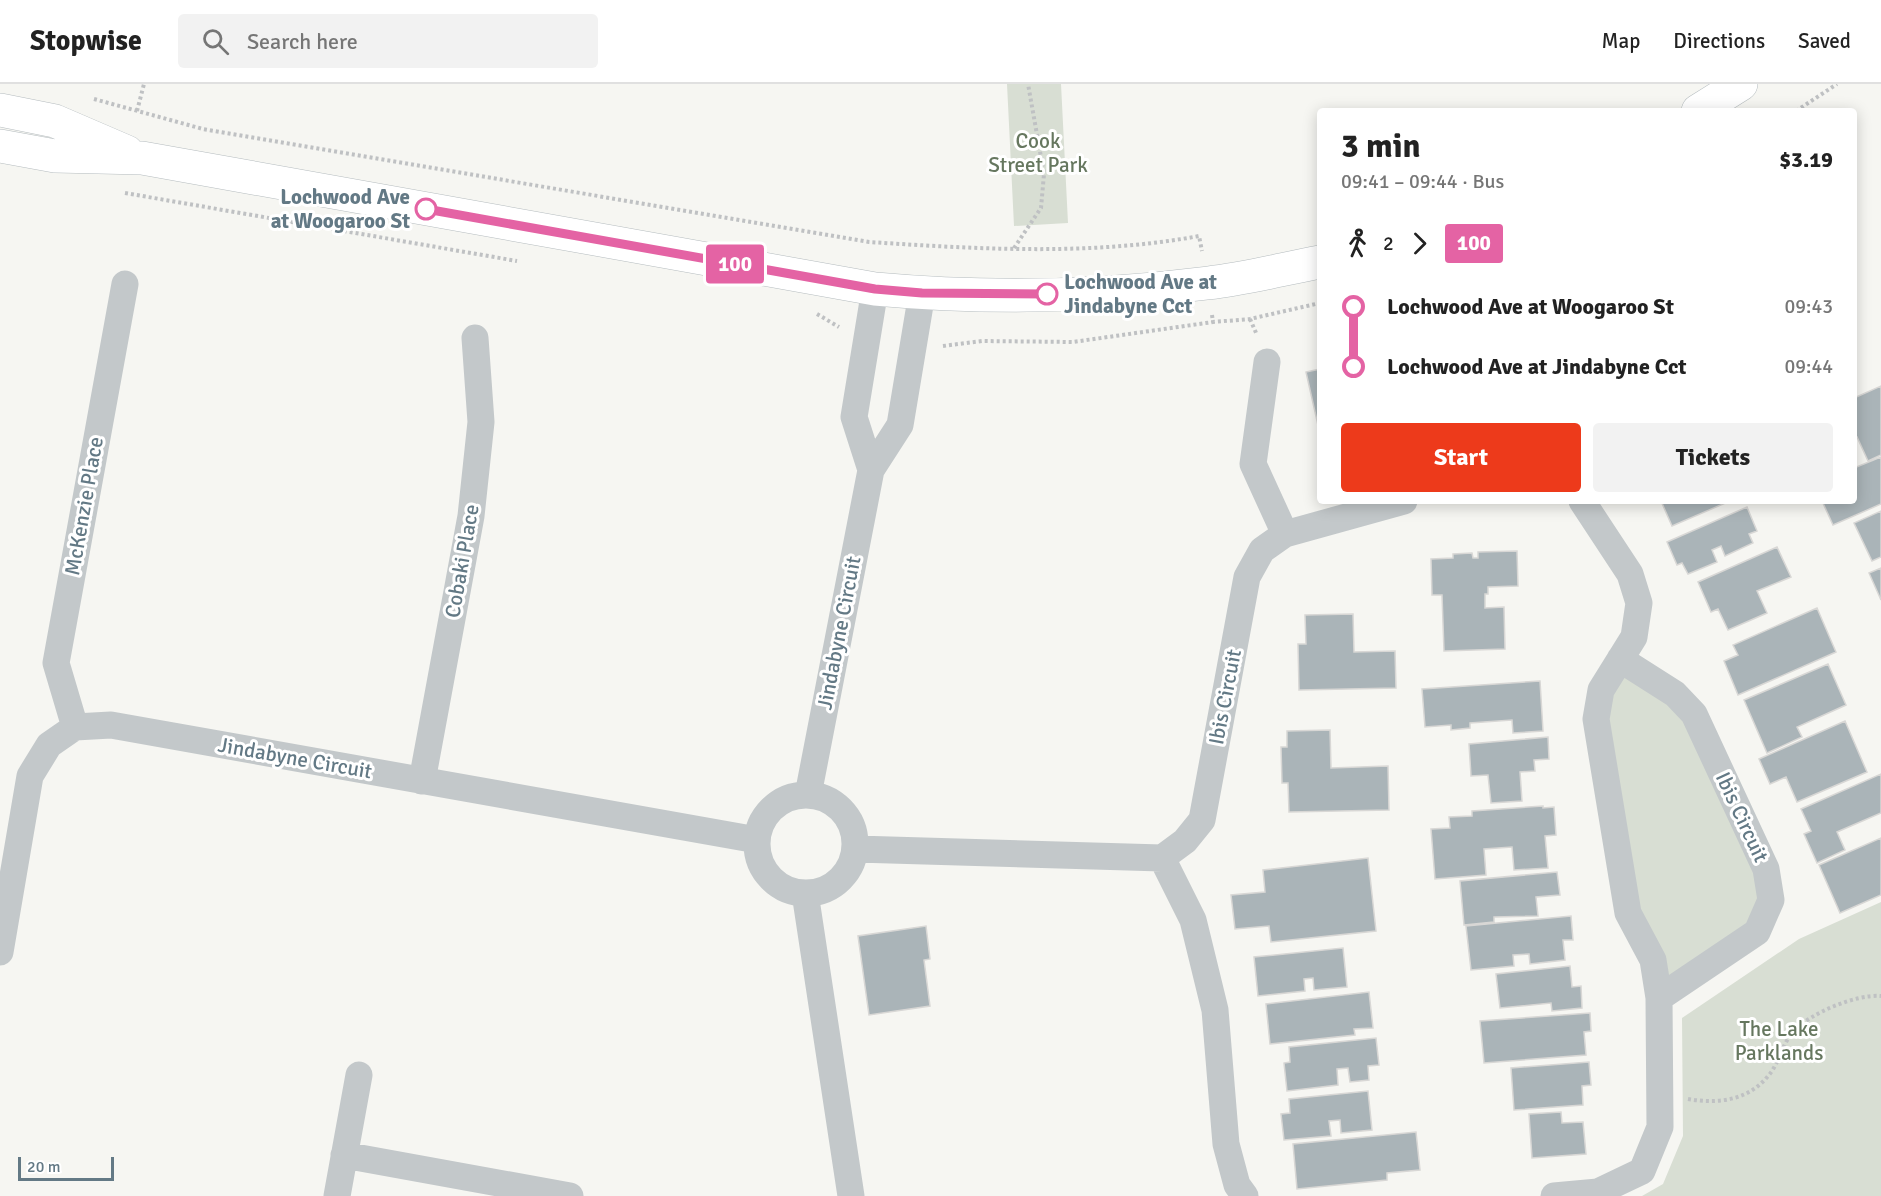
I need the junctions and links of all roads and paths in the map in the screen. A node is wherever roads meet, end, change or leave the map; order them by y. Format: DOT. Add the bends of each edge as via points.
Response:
graph roads {
  1 [pos="144,84"];
  2 [pos="1028,84"];
  3 [pos="1741,84"];
  4 [pos="1837,84"];
  5 [pos="92,99"];
  6 [pos="1703,108"];
  7 [pos="1801,108"];
  8 [pos="0,110"];
  9 [pos="137,111"];
  10 [pos="0,146"];
  11 [pos="55,156"];
  12 [pos="142,158"];
  13 [pos="0,164"];
  14 [pos="1013,248"];
  15 [pos="1317,263"];
  16 [pos="1209,283"];
  17 [pos="125,284"];
  18 [pos="875,289"];
  19 [pos="922,293"];
  20 [pos="1317,304"];
  21 [pos="475,338"];
  22 [pos="1267,362"];
  23 [pos="871,470"];
  24 [pos="1393,504"];
  25 [pos="1584,504"];
  26 [pos="1285,534"];
  27 [pos="1620,659"];
  28 [pos="75,727"];
  29 [pos="422,781"];
  30 [pos="808,795"];
  31 [pos="757,840"];
  32 [pos="856,849"];
  33 [pos="1162,858"];
  34 [pos="805,893"];
  35 [pos="0,952"];
  36 [pos="1881,996"];
  37 [pos="1659,998"];
  38 [pos="359,1075"];
  39 [pos="1660,1094"];
  40 [pos="344,1155"];
  41 [pos="337,1196"];
  42 [pos="570,1196"];
  43 [pos="851,1196"];
  44 [pos="1245,1196"];
  45 [pos="1554,1196"];
  1 -- 9 [label="path"];
  2 -- 14 [label="path" via="1044,174 1041,208"];
  3 -- 6 [label="street"];
  4 -- 7 [label="path"];
  5 -- 9 [label="path"];
  8 -- 12 [label="street" via="55,121"];
  9 -- 14 [label="path" via="203,129 868,242"];
  10 -- 11 [label="street"];
  11 -- 12 [label="street"];
  11 -- 13 [label="street"];
  12 -- 18 [label="street"];
  14 -- 16 [label="path" via="1092,248 1199,236"];
  15 -- 16 [label="street"];
  16 -- 19 [label="street" via="1054,295"];
  16 -- 20 [label="path" via="1213,322 1250,319"];
  17 -- 28 [label="street, McKenzie Place" via="56,663"];
  18 -- 19 [label="street"];
  18 -- 23 [label="street, Jindabyne Circuit" via="854,417"];
  19 -- 23 [label="street, Jindabyne Circuit" via="900,425"];
  21 -- 29 [label="street, Cobaki Place" via="481,422 471,516"];
  22 -- 26 [label="street" via="1253,464"];
  23 -- 30 [label="street, Jindabyne Circuit"];
  24 -- 26 [label="street, Ibis Circuit"];
  25 -- 27 [label="street" via="1630,574 1639,603 1634,637"];
  26 -- 33 [label="street, Ibis Circuit" via="1262,550 1247,576 1202,820 1185,841"];
  27 -- 37 [label="street" via="1601,690 1596,718 1628,914 1653,960"];
  27 -- 37 [label="street, Ibis Circuit" via="1675,694 1694,714 1767,869 1771,900 1757,932"];
  28 -- 29 [label="street, Jindabyne Circuit" via="111,726"];
  28 -- 35 [label="street" via="49,745 30,776"];
  29 -- 31 [label="street, Jindabyne Circuit"];
  30 -- 31 [label="street" via="789,798 773,808 762,823"];
  30 -- 32 [label="street" via="827,800 843,812 853,829"];
  31 -- 34 [label="street" via="760,860 770,877 786,889"];
  32 -- 33 [label="street"];
  32 -- 34 [label="street" via="840,881"];
  33 -- 44 [label="street" via="1193,920 1215,1010 1226,1144 1237,1185"];
  34 -- 43 [label="street"];
  36 -- 39 [label="path" via="1869,995 1821,1012 1793,1032 1768,1077 1741,1097 1709,1102"];
  37 -- 39 [label="street"];
  38 -- 40 [label="street"];
  39 -- 45 [label="street" via="1660,1127 1642,1171 1598,1192"];
  40 -- 41 [label="street"];
  40 -- 42 [label="street"];
}
